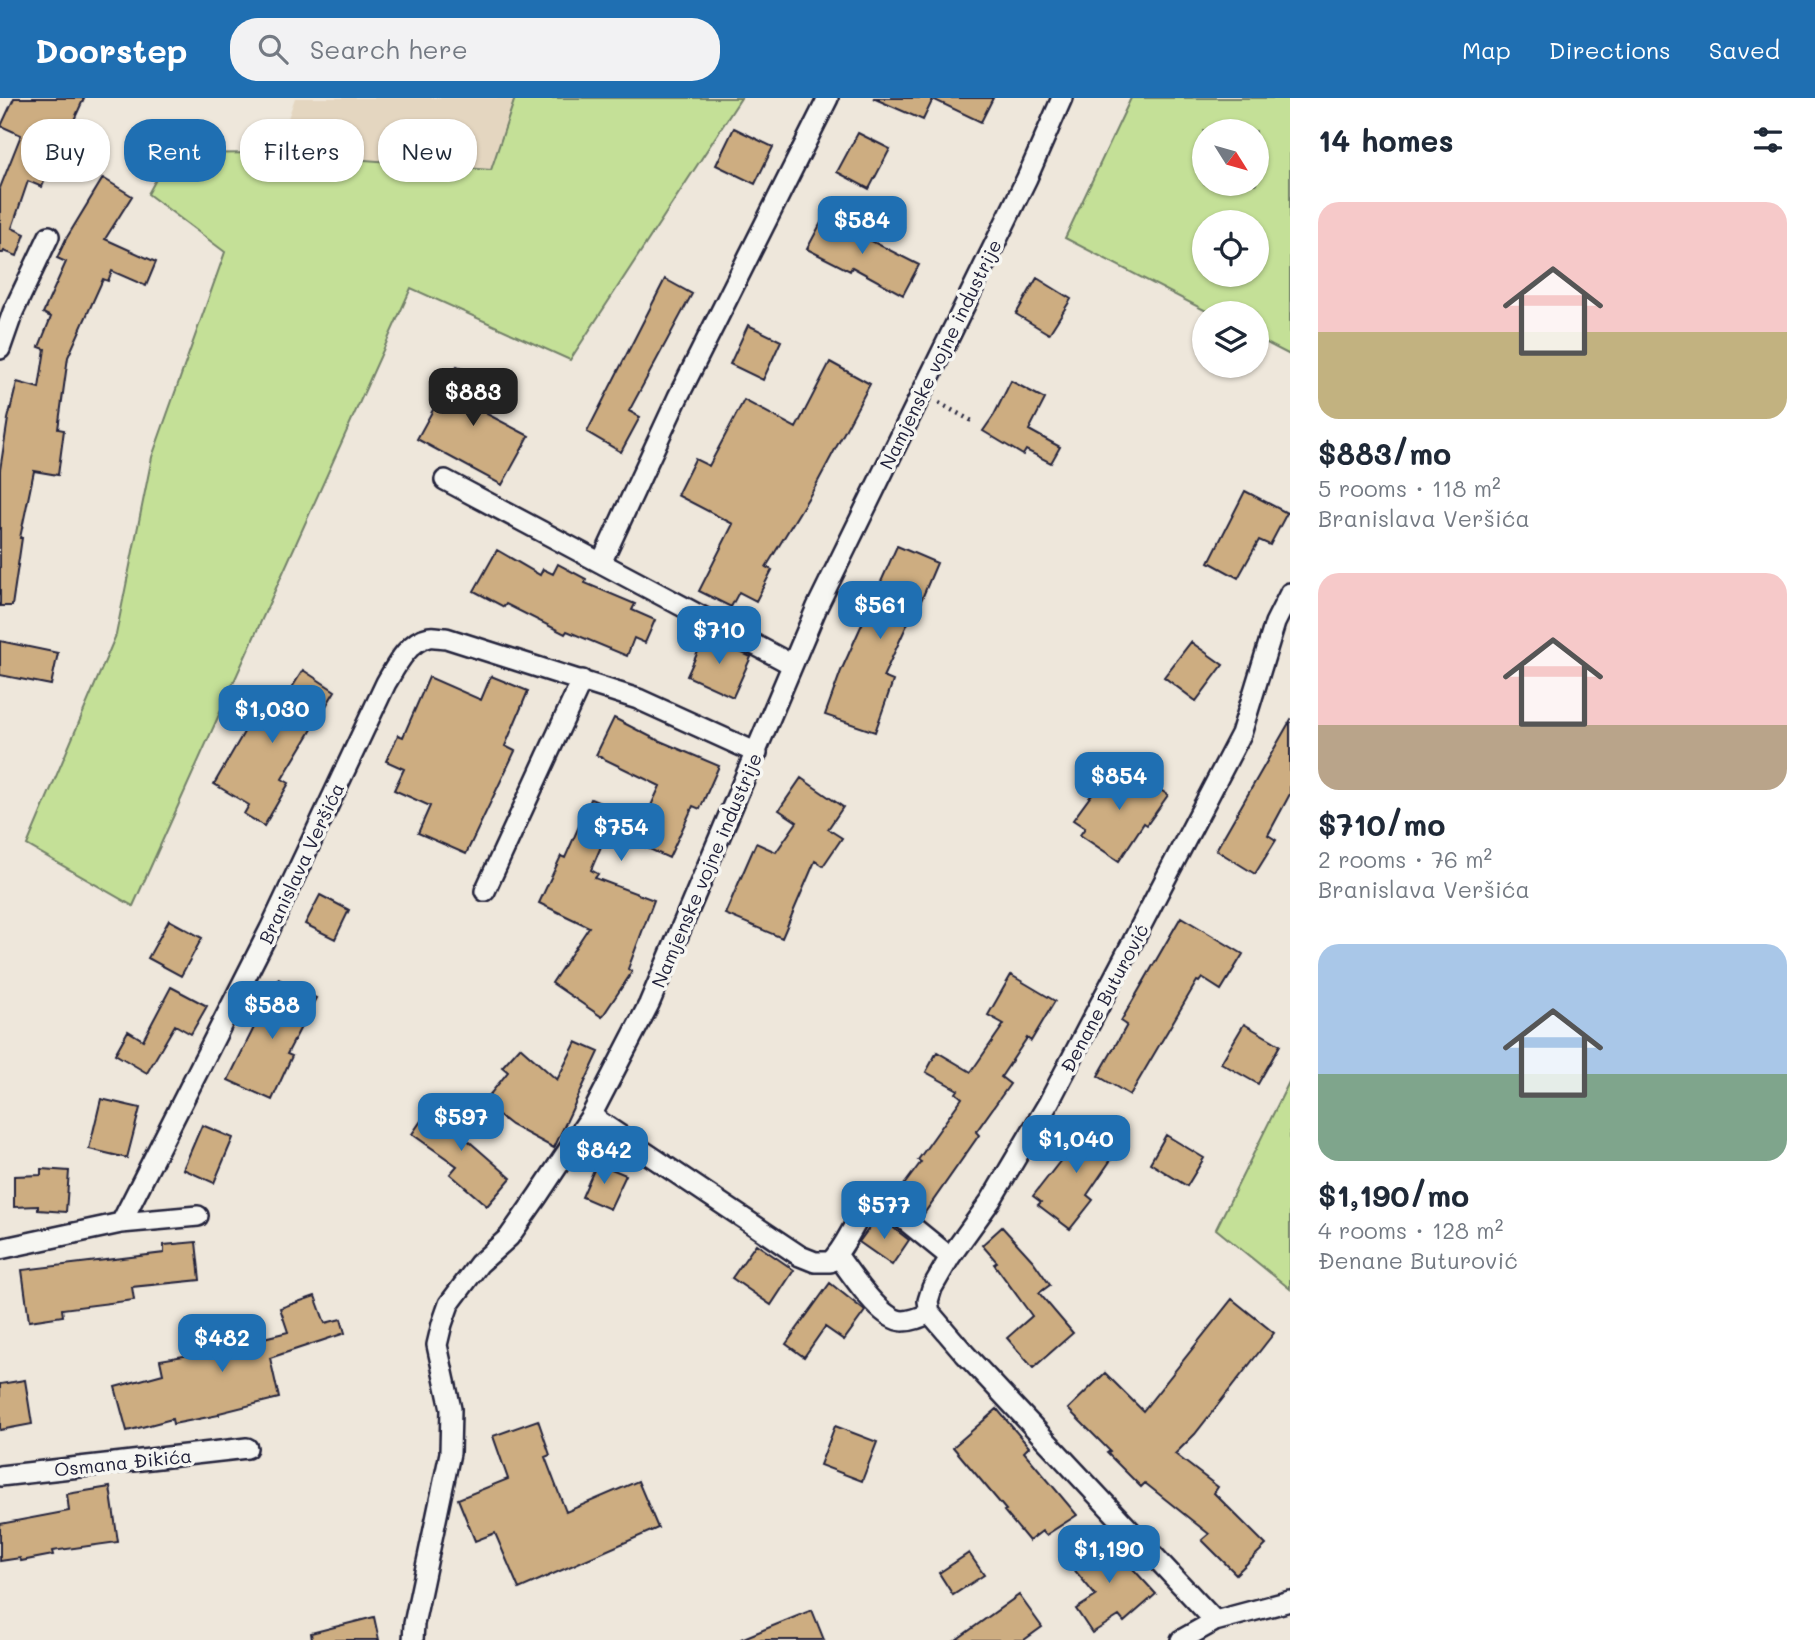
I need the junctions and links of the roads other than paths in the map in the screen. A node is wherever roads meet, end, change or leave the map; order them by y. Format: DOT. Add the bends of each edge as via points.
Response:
graph roads {
  1 [pos="828,98"];
  2 [pos="1062,98"];
  3 [pos="50,236"];
  4 [pos="0,349"];
  5 [pos="445,480"];
  6 [pos="601,563"];
  7 [pos="1290,593"];
  8 [pos="791,664"];
  9 [pos="582,680"];
  10 [pos="757,753"];
  11 [pos="485,891"];
  12 [pos="591,1116"];
  13 [pos="198,1216"];
  14 [pos="121,1223"];
  15 [pos="0,1249"];
  16 [pos="837,1255"];
  17 [pos="950,1257"];
  18 [pos="930,1313"];
  19 [pos="247,1448"];
  20 [pos="0,1476"];
  21 [pos="1290,1601"];
  22 [pos="1215,1621"];
  23 [pos="413,1640"];
  24 [pos="1181,1640"];
  1 -- 6 [label="street" via="678,397"];
  2 -- 8 [label="street, Namjenske vojne industrije"];
  3 -- 4 [label="street"];
  5 -- 6 [label="street"];
  6 -- 8 [label="street"];
  7 -- 17 [label="street, Đenane Buturović" via="1275,623 1241,734 1049,1102 991,1200"];
  8 -- 10 [label="street, Namjenske vojne industrije"];
  9 -- 10 [label="street, Branislava Veršića" via="638,699"];
  9 -- 11 [label="street"];
  9 -- 14 [label="street, Branislava Veršića" via="446,638 428,637 403,654"];
  10 -- 12 [label="street, Namjenske vojne industrije" via="649,1004"];
  12 -- 16 [label="street" via="800,1255 815,1262 830,1262"];
  12 -- 23 [label="street, Namjenske vojne industrije" via="509,1237 479,1264 449,1304 442,1324 438,1345 451,1409 450,1454"];
  13 -- 14 [label="street"];
  14 -- 15 [label="street"];
  16 -- 17 [label="street" via="860,1213 871,1203 886,1205"];
  16 -- 18 [label="street" via="884,1314 901,1321"];
  17 -- 18 [label="street, Đenane Buturović" via="932,1288"];
  18 -- 22 [label="street"];
  19 -- 20 [label="street, Osmana Đikića"];
  21 -- 22 [label="street"];
  22 -- 24 [label="street"];
}
